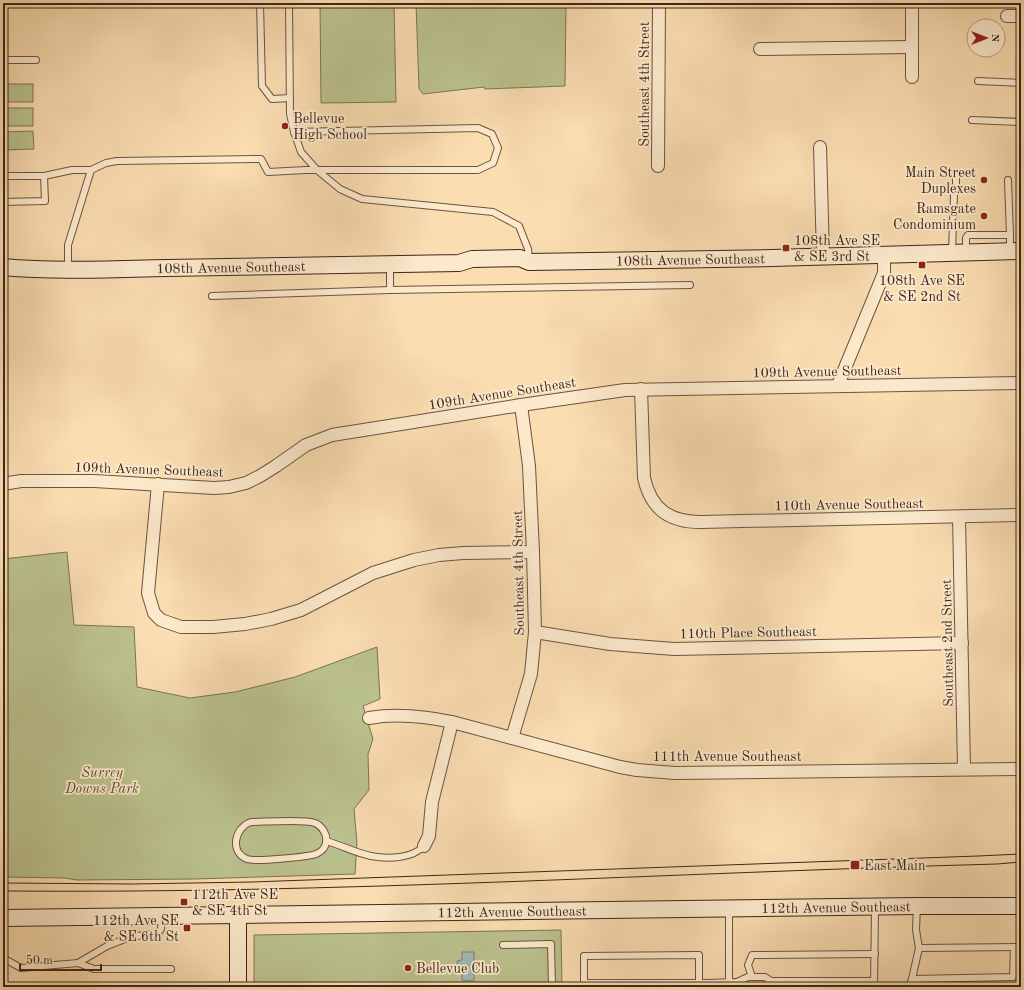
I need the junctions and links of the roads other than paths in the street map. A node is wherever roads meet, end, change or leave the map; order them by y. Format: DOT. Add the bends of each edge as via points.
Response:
graph roads {
  1 [pos="260,3"];
  2 [pos="289,3"];
  3 [pos="659,3"];
  4 [pos="912,3"];
  5 [pos="1007,16"];
  6 [pos="1021,16"];
  7 [pos="912,47"];
  8 [pos="760,49"];
  9 [pos="3,60"];
  10 [pos="36,60"];
  11 [pos="912,77"];
  12 [pos="978,81"];
  13 [pos="1021,82"];
  14 [pos="290,98"];
  15 [pos="972,120"];
  16 [pos="1021,122"];
  17 [pos="294,132"];
  18 [pos="820,147"];
  19 [pos="658,166"];
  20 [pos="91,170"];
  21 [pos="317,170"];
  22 [pos="956,174"];
  23 [pos="3,176"];
  24 [pos="44,176"];
  25 [pos="1008,180"];
  26 [pos="3,202"];
  27 [pos="1010,235"];
  28 [pos="1016,252"];
  29 [pos="959,253"];
  30 [pos="884,254"];
  31 [pos="823,256"];
  32 [pos="528,262"];
  33 [pos="390,265"];
  34 [pos="3,267"];
  35 [pos="68,269"];
  36 [pos="690,285"];
  37 [pos="390,290"];
  38 [pos="212,296"];
  39 [pos="1021,383"];
  40 [pos="838,385"];
  41 [pos="641,389"];
  42 [pos="521,405"];
  43 [pos="3,484"];
  44 [pos="158,484"];
  45 [pos="1021,515"];
  46 [pos="959,517"];
  47 [pos="533,552"];
  48 [pos="535,632"];
  49 [pos="962,642"];
  50 [pos="369,718"];
  51 [pos="452,722"];
  52 [pos="512,738"];
  53 [pos="1021,768"];
  54 [pos="964,769"];
  55 [pos="326,841"];
  56 [pos="424,846"];
  57 [pos="875,906"];
  58 [pos="917,906"];
  59 [pos="1021,906"];
  60 [pos="729,909"];
  61 [pos="238,916"];
  62 [pos="162,917"];
  63 [pos="3,918"];
  64 [pos="503,945"];
  65 [pos="1014,947"];
  66 [pos="1021,947"];
  67 [pos="919,948"];
  68 [pos="875,954"];
  69 [pos="3,958"];
  70 [pos="78,963"];
  71 [pos="171,969"];
  72 [pos="752,977"];
  73 [pos="912,979"];
  74 [pos="771,981"];
  75 [pos="737,982"];
  76 [pos="728,984"];
  77 [pos="874,984"];
  78 [pos="584,985"];
  79 [pos="699,985"];
  80 [pos="238,987"];
  81 [pos="552,987"];
  82 [pos="748,987"];
  83 [pos="909,987"];
  1 -- 14 [label="lane" via="262,86 272,99"];
  2 -- 14 [label="lane"];
  3 -- 19 [label="street, Southeast 4th Street"];
  4 -- 7 [label="street"];
  5 -- 6 [label="street"];
  7 -- 8 [label="street"];
  7 -- 11 [label="street"];
  9 -- 10 [label="lane"];
  12 -- 13 [label="lane"];
  14 -- 17 [label="lane"];
  15 -- 16 [label="lane"];
  17 -- 21 [label="lane" via="301,152"];
  17 -- 21 [label="lane" via="478,128 492,134 498,148 493,163 478,170"];
  18 -- 31 [label="street"];
  20 -- 21 [label="lane" via="117,161 261,159 268,172"];
  20 -- 24 [label="lane" via="72,170"];
  20 -- 35 [label="lane" via="68,245"];
  21 -- 32 [label="lane" via="340,189 362,199 493,212 519,226 528,249"];
  22 -- 29 [label="lane" via="954,195"];
  23 -- 24 [label="lane"];
  24 -- 26 [label="lane" via="45,201"];
  25 -- 27 [label="lane"];
  27 -- 28 [label="lane"];
  27 -- 29 [label="lane" via="968,235"];
  28 -- 29 [label="street, 108th Avenue Southeast"];
  29 -- 30 [label="street, 108th Avenue Southeast"];
  30 -- 31 [label="street, 108th Avenue Southeast"];
  30 -- 40 [label="street" via="884,273"];
  31 -- 32 [label="street, 108th Avenue Southeast"];
  32 -- 33 [label="street, 108th Avenue Southeast" via="520,258 480,258 458,263"];
  33 -- 35 [label="street, 108th Avenue Southeast"];
  33 -- 37 [label="lane"];
  34 -- 35 [label="street, 108th Avenue Southeast"];
  36 -- 37 [label="lane"];
  37 -- 38 [label="lane"];
  39 -- 40 [label="street, 109th Avenue Southeast"];
  40 -- 41 [label="street, 109th Avenue Southeast"];
  41 -- 42 [label="street, 109th Avenue Southeast"];
  41 -- 46 [label="street, 110th Avenue Southeast" via="646,487 655,504 663,512 679,520 701,522"];
  42 -- 44 [label="street, 109th Avenue Southeast" via="332,435 306,445 260,476 229,487"];
  42 -- 47 [label="street, Southeast 4th Street" via="529,466"];
  43 -- 44 [label="street, 109th Avenue Southeast" via="21,481 94,481"];
  44 -- 47 [label="street" via="148,593 154,613 161,620 181,627 213,627 271,619 301,610 373,573 414,560 451,554"];
  45 -- 46 [label="street, 110th Avenue Southeast"];
  46 -- 49 [label="street, Southeast 2nd Street"];
  47 -- 48 [label="street, Southeast 4th Street"];
  48 -- 49 [label="street, 110th Place Southeast" via="610,644 674,648"];
  48 -- 52 [label="street, Southeast 4th Street" via="531,674"];
  49 -- 54 [label="street, Southeast 2nd Street"];
  50 -- 51 [label="street, 111th Avenue Southeast" via="411,715"];
  51 -- 52 [label="street, 111th Avenue Southeast"];
  51 -- 56 [label="street" via="432,802 429,836"];
  52 -- 54 [label="street, 111th Avenue Southeast" via="620,767 657,772"];
  53 -- 54 [label="street, 111th Avenue Southeast"];
  55 -- 55 [label="lane" via="324,832 315,823 261,822 244,825 238,832 236,846 246,859 257,861 315,854 323,848"];
  55 -- 56 [label="lane" via="378,857 411,855"];
  57 -- 58 [label="street, 112th Avenue Southeast"];
  57 -- 60 [label="street, 112th Avenue Southeast"];
  57 -- 68 [label="lane"];
  58 -- 59 [label="street, 112th Avenue Southeast"];
  58 -- 67 [label="lane" via="916,930"];
  60 -- 61 [label="street, 112th Avenue Southeast"];
  60 -- 76 [label="lane"];
  61 -- 62 [label="street, 112th Avenue Southeast"];
  61 -- 80 [label="street"];
  62 -- 63 [label="street, 112th Avenue Southeast"];
  62 -- 70 [label="lane" via="158,933 124,939"];
  64 -- 81 [label="lane" via="551,944"];
  65 -- 66 [label="lane"];
  65 -- 67 [label="lane"];
  65 -- 73 [label="lane" via="1013,977"];
  67 -- 73 [label="lane"];
  68 -- 72 [label="lane" via="752,955 748,966"];
  68 -- 77 [label="lane"];
  69 -- 70 [label="lane" via="21,968"];
  70 -- 71 [label="lane" via="94,969"];
  72 -- 74 [label="lane" via="765,977"];
  72 -- 75 [label="lane"];
  73 -- 83 [label="lane"];
  74 -- 77 [label="lane"];
  74 -- 82 [label="lane" via="765,986"];
  75 -- 76 [label="lane"];
  75 -- 82 [label="lane"];
  76 -- 79 [label="lane"];
  78 -- 79 [label="lane"];
  78 -- 79 [label="lane" via="584,956 700,955"];
}
